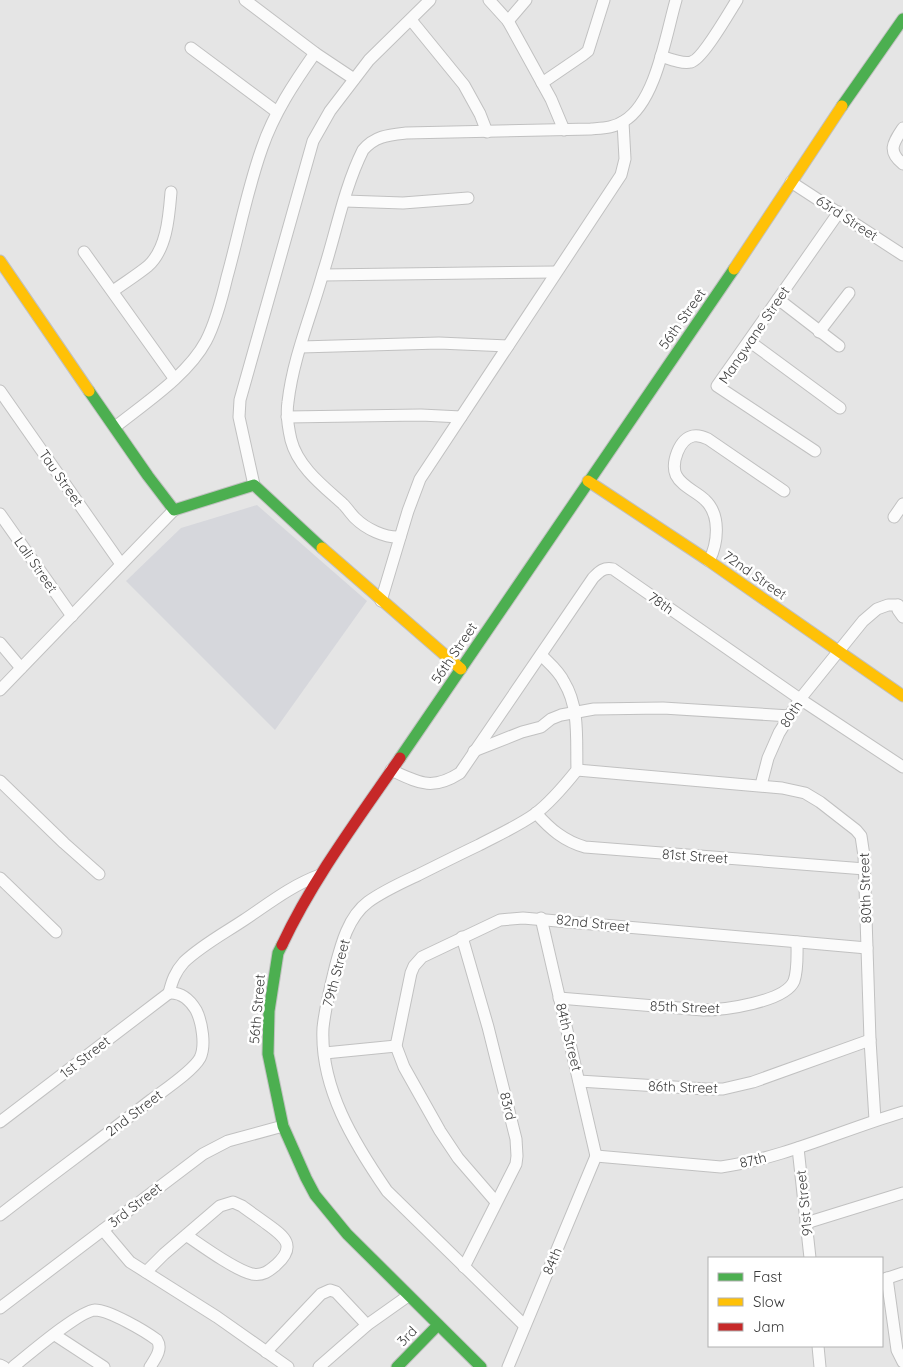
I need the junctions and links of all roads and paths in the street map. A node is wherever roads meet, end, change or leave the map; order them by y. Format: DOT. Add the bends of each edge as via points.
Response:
graph roads {
  1 [pos="245,0"];
  2 [pos="430,0"];
  3 [pos="489,0"];
  4 [pos="526,0"];
  5 [pos="604,0"];
  6 [pos="676,0"];
  7 [pos="737,0"];
  8 [pos="903,18"];
  9 [pos="411,20"];
  10 [pos="508,21"];
  11 [pos="191,48"];
  12 [pos="315,53"];
  13 [pos="661,56"];
  14 [pos="354,78"];
  15 [pos="542,82"];
  16 [pos="277,112"];
  17 [pos="623,122"];
  18 [pos="903,128"];
  19 [pos="564,130"];
  20 [pos="487,132"];
  21 [pos="903,164"];
  22 [pos="791,182"];
  23 [pos="172,192"];
  24 [pos="468,198"];
  25 [pos="345,201"];
  26 [pos="839,212"];
  27 [pos="84,252"];
  28 [pos="903,255"];
  29 [pos="0,261"];
  30 [pos="556,272"];
  31 [pos="323,275"];
  32 [pos="112,291"];
  33 [pos="849,293"];
  34 [pos="778,300"];
  35 [pos="819,332"];
  36 [pos="749,341"];
  37 [pos="508,346"];
  38 [pos="839,346"];
  39 [pos="301,347"];
  40 [pos="174,378"];
  41 [pos="0,391"];
  42 [pos="840,408"];
  43 [pos="287,417"];
  44 [pos="461,417"];
  45 [pos="115,427"];
  46 [pos="815,451"];
  47 [pos="588,481"];
  48 [pos="254,485"];
  49 [pos="784,491"];
  50 [pos="903,504"];
  51 [pos="174,510"];
  52 [pos="0,514"];
  53 [pos="894,517"];
  54 [pos="400,537"];
  55 [pos="709,561"];
  56 [pos="121,564"];
  57 [pos="381,601"];
  58 [pos="900,602"];
  59 [pos="72,616"];
  60 [pos="903,617"];
  61 [pos="0,643"];
  62 [pos="838,652"];
  63 [pos="541,655"];
  64 [pos="21,668"];
  65 [pos="461,669"];
  66 [pos="0,690"];
  67 [pos="903,696"];
  68 [pos="800,699"];
  69 [pos="575,712"];
  70 [pos="790,716"];
  71 [pos="474,751"];
  72 [pos="903,767"];
  73 [pos="391,770"];
  74 [pos="577,770"];
  75 [pos="0,781"];
  76 [pos="761,785"];
  77 [pos="536,813"];
  78 [pos="865,869"];
  79 [pos="99,874"];
  80 [pos="320,875"];
  81 [pos="0,878"];
  82 [pos="541,918"];
  83 [pos="56,932"];
  84 [pos="462,937"];
  85 [pos="797,942"];
  86 [pos="867,948"];
  87 [pos="169,993"];
  88 [pos="559,998"];
  89 [pos="870,1040"];
  90 [pos="396,1046"];
  91 [pos="324,1053"];
  92 [pos="579,1081"];
  93 [pos="903,1112"];
  94 [pos="875,1120"];
  95 [pos="0,1122"];
  96 [pos="283,1126"];
  97 [pos="798,1148"];
  98 [pos="596,1156"];
  99 [pos="903,1193"];
  100 [pos="496,1202"];
  101 [pos="0,1215"];
  102 [pos="806,1223"];
  103 [pos="104,1230"];
  104 [pos="186,1235"];
  105 [pos="810,1257"];
  106 [pos="464,1267"];
  107 [pos="146,1272"];
  108 [pos="903,1273"];
  109 [pos="885,1279"];
  110 [pos="408,1296"];
  111 [pos="0,1308"];
  112 [pos="367,1325"];
  113 [pos="438,1325"];
  114 [pos="524,1326"];
  115 [pos="55,1335"];
  116 [pos="818,1347"];
  117 [pos="266,1352"];
  118 [pos="903,1362"];
  119 [pos="0,1365"];
  120 [pos="4,1367"];
  121 [pos="13,1367"];
  122 [pos="104,1367"];
  123 [pos="150,1367"];
  124 [pos="288,1367"];
  125 [pos="319,1367"];
  126 [pos="397,1367"];
  127 [pos="481,1367"];
  128 [pos="508,1367"];
  129 [pos="820,1367"];
  1 -- 12 [label="street"];
  2 -- 9 [label="street"];
  3 -- 10 [label="street"];
  4 -- 10 [label="street"];
  5 -- 15 [label="street" via="588,50"];
  6 -- 13 [label="street"];
  7 -- 13 [label="street" via="695,61 687,63"];
  8 -- 22 [label="street, 56th Street"];
  9 -- 14 [label="street" via="376,52"];
  9 -- 20 [label="street" via="464,85"];
  10 -- 15 [label="street"];
  11 -- 16 [label="street"];
  12 -- 14 [label="street"];
  12 -- 16 [label="street"];
  13 -- 17 [label="street" via="646,98 639,109"];
  14 -- 48 [label="street" via="322,122 313,141 240,400 239,417"];
  15 -- 19 [label="street"];
  16 -- 40 [label="street" via="261,150 214,321 200,350"];
  17 -- 19 [label="street" via="603,128"];
  17 -- 30 [label="street" via="625,159 621,175"];
  18 -- 21 [label="street" via="892,148"];
  19 -- 20 [label="street"];
  20 -- 25 [label="street" via="406,133 375,139 360,155"];
  22 -- 26 [label="street, 63rd Street"];
  22 -- 47 [label="street, 56th Street"];
  23 -- 32 [label="street" via="166,229 156,255 148,266"];
  24 -- 25 [label="street" via="403,203"];
  25 -- 31 [label="street"];
  26 -- 28 [label="street, 63rd Street"];
  26 -- 34 [label="street, Mangwane Street"];
  27 -- 32 [label="street"];
  29 -- 45 [label="street"];
  30 -- 31 [label="street"];
  30 -- 37 [label="street"];
  31 -- 39 [label="street"];
  32 -- 40 [label="street"];
  33 -- 35 [label="street"];
  34 -- 35 [label="street"];
  34 -- 36 [label="street, Mangwane Street"];
  35 -- 38 [label="street"];
  36 -- 42 [label="street"];
  36 -- 46 [label="street, Mangwane Street" via="717,386"];
  37 -- 39 [label="street" via="439,343"];
  37 -- 44 [label="street"];
  39 -- 43 [label="street" via="290,389"];
  40 -- 45 [label="street"];
  41 -- 56 [label="street, Tau Street"];
  43 -- 44 [label="street"];
  43 -- 54 [label="street" via="296,452 308,470 356,520 377,532"];
  44 -- 54 [label="street" via="420,479"];
  45 -- 51 [label="street"];
  47 -- 55 [label="street, 72nd Street"];
  47 -- 65 [label="street, 56th Street"];
  48 -- 51 [label="street"];
  48 -- 57 [label="street"];
  49 -- 55 [label="street" via="708,439 691,436 676,456 675,469 680,480 711,507 717,537"];
  50 -- 53 [label="street"];
  51 -- 56 [label="street"];
  52 -- 59 [label="street, Lali Street"];
  54 -- 57 [label="street"];
  55 -- 62 [label="street, 72nd Street"];
  56 -- 59 [label="street"];
  57 -- 65 [label="street"];
  58 -- 60 [label="street" via="898,610"];
  58 -- 62 [label="street, 80th" via="877,609"];
  59 -- 64 [label="street"];
  61 -- 64 [label="street"];
  62 -- 67 [label="street, 72nd Street"];
  62 -- 68 [label="street, 80th"];
  63 -- 68 [label="street, 78th" via="593,578 602,569 609,568"];
  63 -- 69 [label="street" via="559,673 572,697"];
  63 -- 71 [label="street, 78th"];
  64 -- 66 [label="street"];
  65 -- 73 [label="street, 56th Street"];
  68 -- 70 [label="street, 80th"];
  68 -- 72 [label="street, 78th"];
  69 -- 70 [label="street" via="663,708"];
  69 -- 71 [label="street"];
  69 -- 74 [label="street"];
  70 -- 76 [label="street, 80th" via="768,758"];
  71 -- 73 [label="street, 78th" via="460,773 440,783 427,785 415,782"];
  73 -- 80 [label="street, 56th Street"];
  74 -- 76 [label="street, 80th Street"];
  74 -- 77 [label="street, 79th Street"];
  75 -- 79 [label="street"];
  76 -- 78 [label="street, 80th Street" via="805,793 856,830 861,836"];
  77 -- 78 [label="street, 81st Street" via="560,836 585,847"];
  77 -- 91 [label="street, 79th Street" via="503,833 379,894 359,910 339,953 331,984 323,1029"];
  78 -- 86 [label="street, 80th Street"];
  80 -- 87 [label="street" via="298,885 207,943 176,972"];
  80 -- 96 [label="street, 56th Street" via="278,953 271,990 268,1054"];
  81 -- 83 [label="street"];
  82 -- 84 [label="street, 82nd Street" via="500,920"];
  82 -- 85 [label="street, 82nd Street"];
  82 -- 88 [label="street, 84th Street"];
  84 -- 90 [label="street, 82nd Street" via="422,957 414,966"];
  84 -- 100 [label="street, 83rd" via="488,1027 517,1149 516,1164"];
  85 -- 86 [label="street, 82nd Street"];
  85 -- 88 [label="street, 85th Street" via="795,974 790,987 775,996 746,1005 703,1010"];
  86 -- 89 [label="street, 80th Street"];
  87 -- 95 [label="street, 1st Street"];
  87 -- 101 [label="street, 2nd Street" via="185,997 201,1023 203,1050 198,1061"];
  88 -- 92 [label="street, 84th Street"];
  89 -- 92 [label="street, 86th Street" via="753,1082 723,1089"];
  89 -- 94 [label="street, 80th Street"];
  90 -- 91 [label="street"];
  90 -- 100 [label="street" via="404,1068 440,1131 458,1158"];
  91 -- 106 [label="street, 79th Street" via="338,1107 377,1176 387,1191"];
  92 -- 98 [label="street, 84th Street"];
  93 -- 94 [label="street, 87th"];
  94 -- 97 [label="street, 87th"];
  96 -- 103 [label="street, 3rd Street" via="228,1142 203,1154"];
  96 -- 110 [label="street, 56th Street" via="309,1184 327,1212"];
  97 -- 98 [label="street, 87th" via="752,1162 721,1167"];
  97 -- 102 [label="street, 91st Street"];
  98 -- 114 [label="street, 84th"];
  99 -- 102 [label="street"];
  100 -- 106 [label="street, 83rd"];
  102 -- 105 [label="street, 91st Street"];
  103 -- 107 [label="street" via="130,1262"];
  103 -- 111 [label="street, 3rd Street"];
  104 -- 104 [label="street" via="220,1206 233,1202 284,1237 288,1247 284,1258 266,1273 256,1274 226,1261"];
  104 -- 107 [label="street"];
  106 -- 114 [label="street, 79th Street"];
  107 -- 117 [label="street"];
  108 -- 109 [label="street"];
  109 -- 118 [label="street" via="897,1350"];
  110 -- 112 [label="street"];
  110 -- 113 [label="street, 56th Street"];
  112 -- 117 [label="street" via="336,1292 326,1291"];
  112 -- 125 [label="street"];
  113 -- 126 [label="street, 3rd"];
  113 -- 127 [label="street, 56th Street"];
  114 -- 128 [label="street, 84th"];
  115 -- 121 [label="street"];
  115 -- 122 [label="street"];
  115 -- 123 [label="street" via="86,1313 93,1310 105,1312 158,1342 159,1350"];
  116 -- 129 [label="street"];
  117 -- 124 [label="street"];
  119 -- 120 [label="street"];
}
